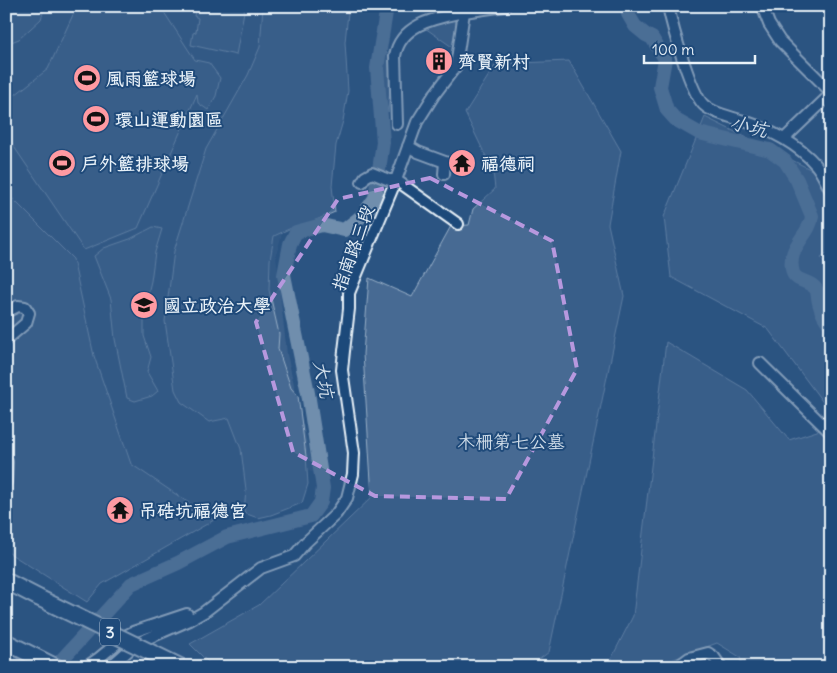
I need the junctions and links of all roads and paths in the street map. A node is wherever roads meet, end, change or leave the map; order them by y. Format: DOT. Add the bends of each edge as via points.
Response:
graph roads {
  1 [pos="505,6"];
  2 [pos="668,6"];
  3 [pos="762,6"];
  4 [pos="464,12"];
  5 [pos="831,93"];
  6 [pos="397,124"];
  7 [pos="784,140"];
  8 [pos="408,146"];
  9 [pos="444,174"];
  10 [pos="392,180"];
  11 [pos="362,182"];
  12 [pos="831,191"];
  13 [pos="458,224"];
  14 [pos="6,312"];
  15 [pos="6,340"];
  16 [pos="760,363"];
  17 [pos="831,433"];
  18 [pos="6,460"];
  19 [pos="6,482"];
  20 [pos="6,581"];
  21 [pos="216,604"];
  22 [pos="6,642"];
  23 [pos="56,667"];
  24 [pos="86,667"];
  25 [pos="110,667"];
  26 [pos="181,667"];
  27 [pos="677,667"];
  28 [pos="721,667"];
  1 -- 4 [label="street"];
  2 -- 7 [label="street" via="695,93 704,106 753,124"];
  3 -- 5 [label="street" via="780,41"];
  4 -- 6 [label="street" via="432,20 400,40 395,56"];
  4 -- 8 [label="street, 指南路三段" via="456,66 424,110"];
  5 -- 7 [label="street"];
  7 -- 12 [label="street" via="816,165"];
  8 -- 9 [label="street" via="445,162"];
  8 -- 10 [label="street, 指南路三段"];
  10 -- 11 [label="street" via="372,173"];
  10 -- 13 [label="street"];
  10 -- 21 [label="street, 指南路三段" via="349,293 342,370 354,453 347,498 336,514 294,556 262,568"];
  14 -- 15 [label="street" via="18,306 25,307 29,314 26,323"];
  16 -- 17 [label="street"];
  18 -- 19 [label="street"];
  20 -- 26 [label="highway, 3, bridge"];
  21 -- 24 [label="street" via="133,632"];
  21 -- 25 [label="street, 指南路三段" via="190,620 137,643"];
  22 -- 23 [label="highway"];
  27 -- 28 [label="street" via="688,658 708,653"];
}
